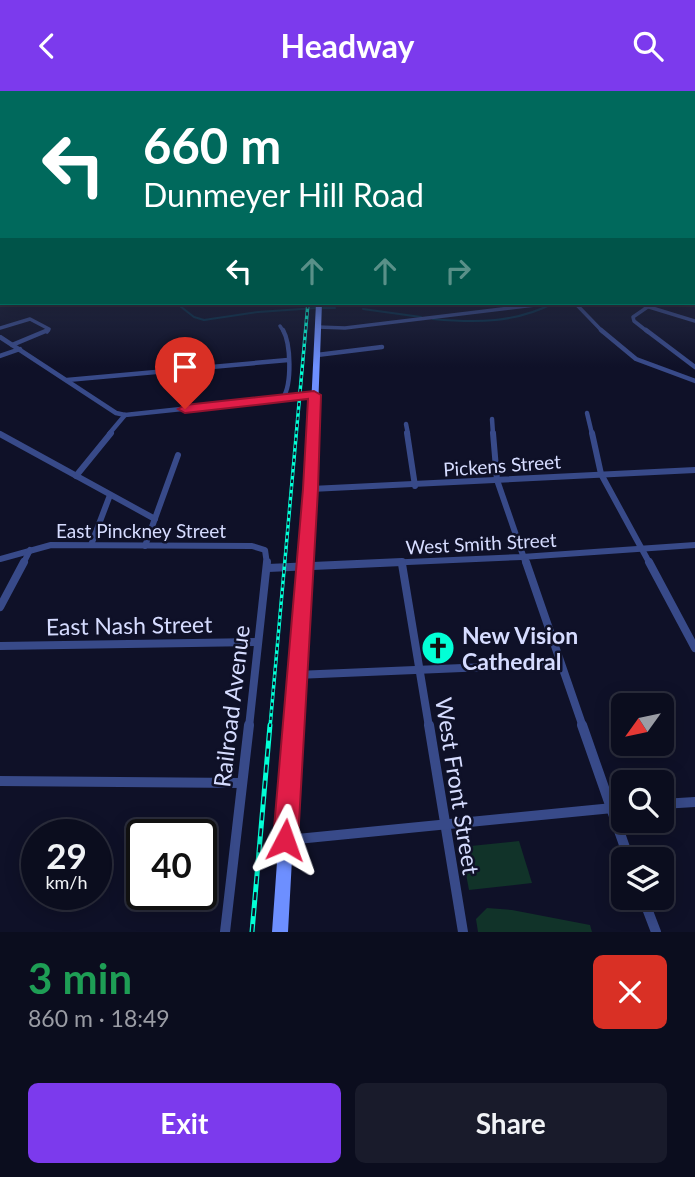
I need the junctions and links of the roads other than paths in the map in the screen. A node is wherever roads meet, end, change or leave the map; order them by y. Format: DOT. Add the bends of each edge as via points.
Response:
graph roads {
  1 [pos="535,305"];
  2 [pos="577,305"];
  3 [pos="645,305"];
  4 [pos="319,306"];
  5 [pos="649,306"];
  6 [pos="695,321"];
  7 [pos="280,326"];
  8 [pos="0,327"];
  9 [pos="318,327"];
  10 [pos="0,337"];
  11 [pos="12,345"];
  12 [pos="382,347"];
  13 [pos="20,349"];
  14 [pos="317,355"];
  15 [pos="0,356"];
  16 [pos="288,360"];
  17 [pos="695,367"];
  18 [pos="67,380"];
  19 [pos="695,381"];
  20 [pos="314,395"];
  21 [pos="283,398"];
  22 [pos="587,413"];
  23 [pos="124,415"];
  24 [pos="492,419"];
  25 [pos="406,424"];
  26 [pos="0,434"];
  27 [pos="178,455"];
  28 [pos="695,470"];
  29 [pos="601,474"];
  30 [pos="76,476"];
  31 [pos="497,480"];
  32 [pos="415,486"];
  33 [pos="310,489"];
  34 [pos="110,495"];
  35 [pos="155,519"];
  36 [pos="91,545"];
  37 [pos="695,545"];
  38 [pos="145,546"];
  39 [pos="639,548"];
  40 [pos="31,549"];
  41 [pos="522,557"];
  42 [pos="0,559"];
  43 [pos="402,563"];
  44 [pos="268,568"];
  45 [pos="303,568"];
  46 [pos="0,607"];
  47 [pos="258,642"];
  48 [pos="0,646"];
  49 [pos="695,647"];
  50 [pos="560,664"];
  51 [pos="420,668"];
  52 [pos="296,675"];
  53 [pos="0,781"];
  54 [pos="242,783"];
  55 [pos="695,802"];
  56 [pos="674,803"];
  57 [pos="611,808"];
  58 [pos="443,824"];
  59 [pos="285,840"];
  60 [pos="648,910"];
  61 [pos="225,932"];
  62 [pos="280,932"];
  63 [pos="463,932"];
  64 [pos="656,932"];
  1 -- 9 [label="street" via="345,328"];
  2 -- 19 [label="street" via="630,356"];
  3 -- 5 [label="street"];
  4 -- 9 [label="street"];
  5 -- 6 [label="street"];
  5 -- 17 [label="street" via="632,317 634,321"];
  7 -- 16 [label="street" via="287,335"];
  8 -- 11 [label="street" via="32,319 49,328"];
  9 -- 14 [label="street"];
  10 -- 11 [label="street"];
  11 -- 13 [label="street"];
  12 -- 14 [label="street"];
  13 -- 15 [label="street"];
  13 -- 18 [label="street"];
  14 -- 20 [label="street"];
  16 -- 18 [label="street"];
  16 -- 21 [label="street"];
  18 -- 23 [label="street"];
  20 -- 21 [label="street"];
  20 -- 33 [label="street"];
  21 -- 23 [label="street"];
  22 -- 29 [label="street"];
  23 -- 30 [label="street"];
  24 -- 31 [label="street"];
  25 -- 32 [label="street"];
  26 -- 30 [label="street"];
  27 -- 35 [label="street"];
  28 -- 29 [label="street, Pickens Street"];
  29 -- 31 [label="street, Pickens Street"];
  29 -- 39 [label="street"];
  30 -- 34 [label="street"];
  31 -- 32 [label="street, Pickens Street"];
  31 -- 41 [label="street"];
  32 -- 33 [label="street, Pickens Street"];
  33 -- 45 [label="street"];
  34 -- 35 [label="street"];
  34 -- 36 [label="street"];
  35 -- 38 [label="street"];
  36 -- 38 [label="street, East Pinckney Street"];
  36 -- 40 [label="street, East Pinckney Street"];
  37 -- 39 [label="street, West Smith Street"];
  38 -- 44 [label="street, East Pinckney Street" via="259,546 268,557"];
  39 -- 41 [label="street, West Smith Street"];
  39 -- 49 [label="street"];
  40 -- 42 [label="street, East Pinckney Street"];
  40 -- 46 [label="street"];
  41 -- 43 [label="street, West Smith Street"];
  41 -- 50 [label="street"];
  43 -- 45 [label="street, West Smith Street"];
  43 -- 51 [label="street, West Front Street"];
  44 -- 45 [label="street, West Smith Street"];
  44 -- 47 [label="street, Railroad Avenue"];
  45 -- 52 [label="street"];
  47 -- 48 [label="street, East Nash Street"];
  47 -- 54 [label="street, Railroad Avenue"];
  50 -- 51 [label="street"];
  50 -- 57 [label="street"];
  51 -- 52 [label="street"];
  51 -- 58 [label="street, West Front Street"];
  52 -- 59 [label="street"];
  53 -- 54 [label="street"];
  54 -- 61 [label="street, Railroad Avenue"];
  55 -- 56 [label="street"];
  57 -- 58 [label="street"];
  58 -- 59 [label="street"];
  58 -- 63 [label="street, West Front Street"];
  59 -- 62 [label="street"];
  60 -- 64 [label="street"];
}
